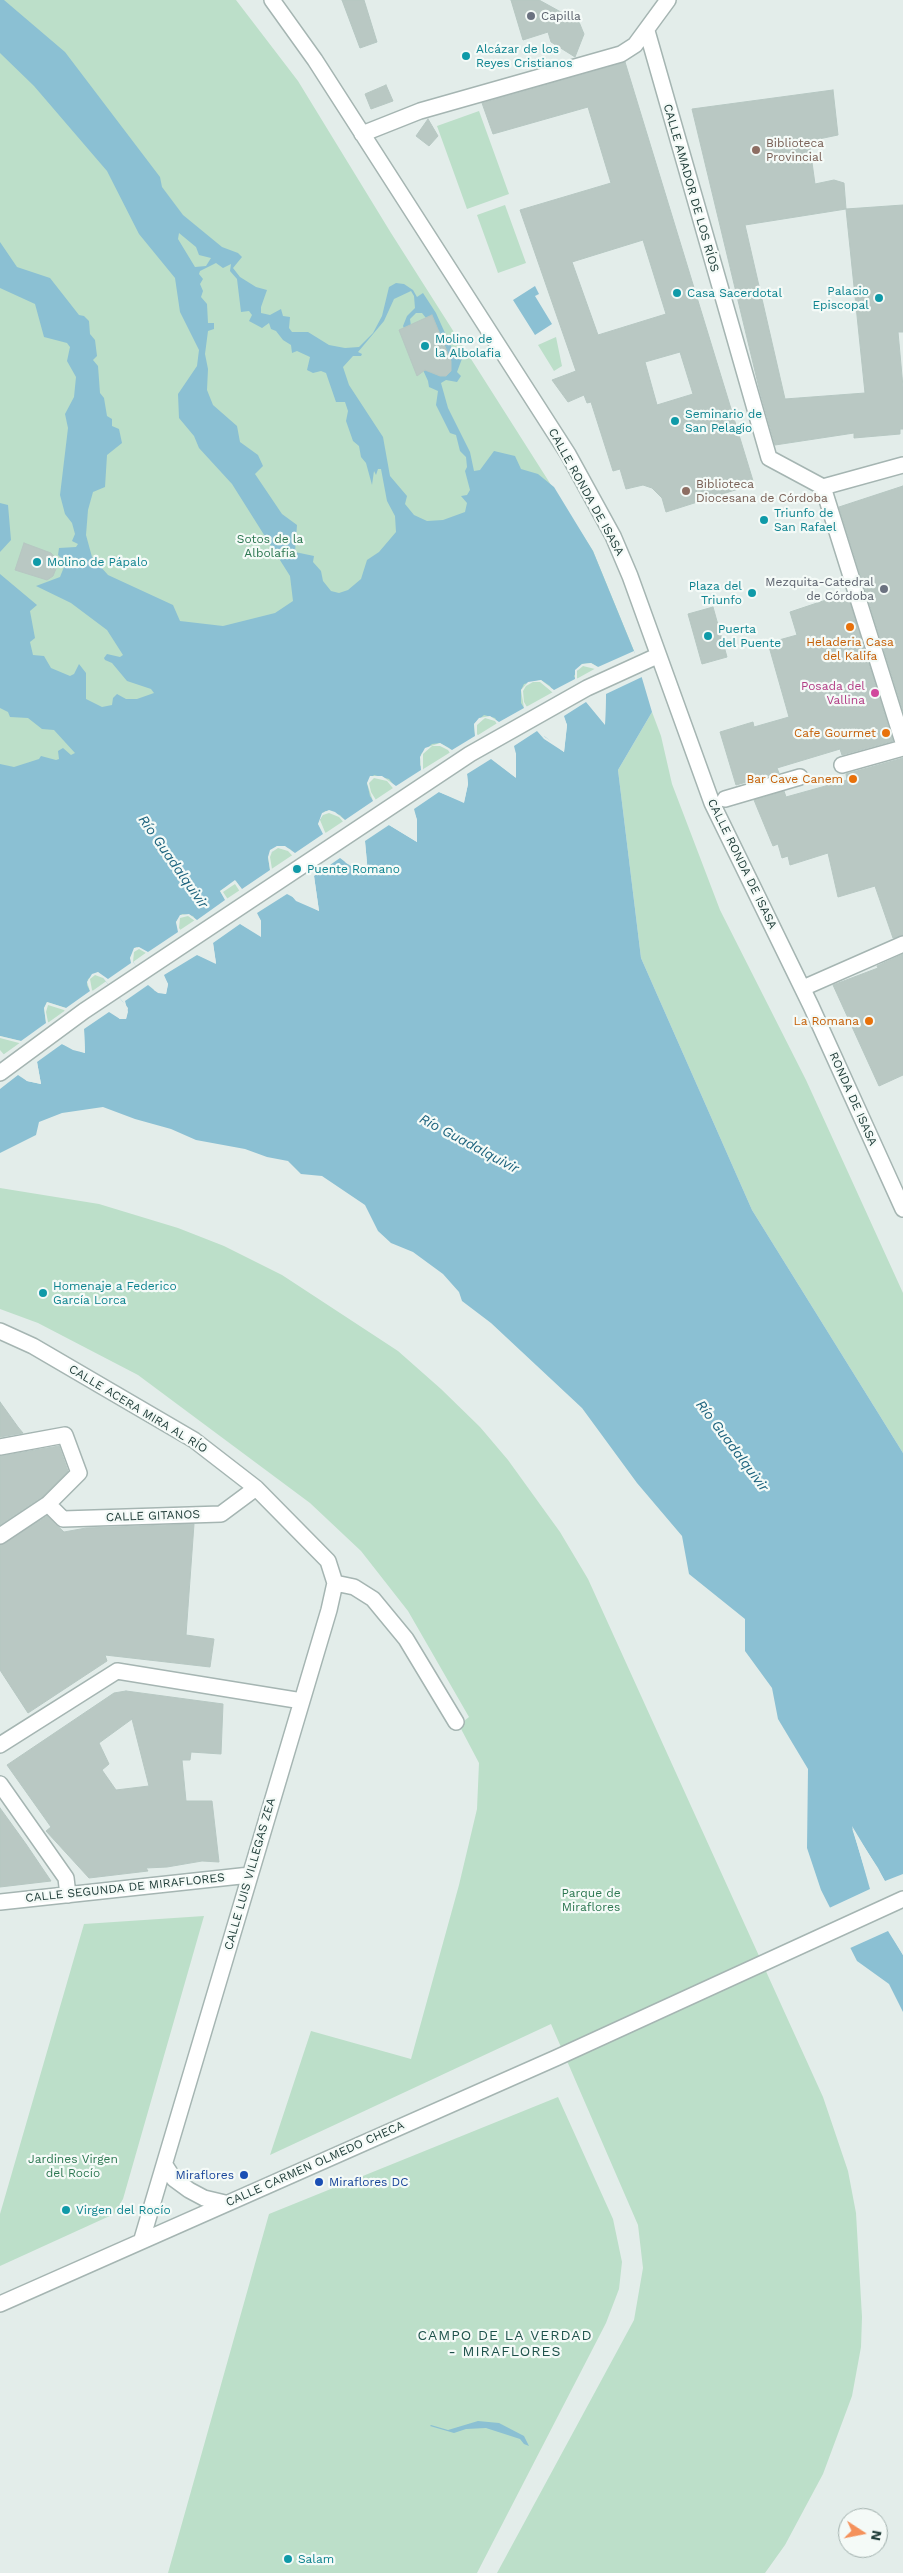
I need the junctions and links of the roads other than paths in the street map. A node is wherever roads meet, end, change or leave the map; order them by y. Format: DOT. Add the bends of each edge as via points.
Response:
graph roads {
  1 [pos="272,0"];
  2 [pos="668,0"];
  3 [pos="647,31"];
  4 [pos="362,134"];
  5 [pos="903,465"];
  6 [pos="823,487"];
  7 [pos="657,656"];
  8 [pos="903,742"];
  9 [pos="903,748"];
  10 [pos="842,765"];
  11 [pos="800,777"];
  12 [pos="725,800"];
  13 [pos="903,944"];
  14 [pos="803,988"];
  15 [pos="0,1072"];
  16 [pos="903,1209"];
  17 [pos="0,1331"];
  18 [pos="0,1447"];
  19 [pos="256,1488"];
  20 [pos="48,1504"];
  21 [pos="0,1536"];
  22 [pos="335,1582"];
  23 [pos="302,1701"];
  24 [pos="456,1722"];
  25 [pos="0,1745"];
  26 [pos="0,1784"];
  27 [pos="250,1875"];
  28 [pos="68,1895"];
  29 [pos="903,1899"];
  30 [pos="0,1902"];
  31 [pos="165,2166"];
  32 [pos="225,2203"];
  33 [pos="142,2239"];
  34 [pos="0,2304"];
  1 -- 4 [label="street, CALLE RONDA DE ISASA"];
  2 -- 3 [label="street"];
  3 -- 4 [label="street" via="635,45 621,54 420,112"];
  3 -- 6 [label="street, CALLE AMADOR DE LOS RÍOS" via="769,458"];
  4 -- 7 [label="street, CALLE RONDA DE ISASA" via="568,454 613,536"];
  5 -- 6 [label="street"];
  6 -- 8 [label="street"];
  7 -- 14 [label="street, CALLE RONDA DE ISASA" via="722,825"];
  7 -- 15 [label="street" via="587,688 470,754 128,982"];
  9 -- 10 [label="street"];
  11 -- 12 [label="street"];
  13 -- 14 [label="street"];
  14 -- 16 [label="street, RONDA DE ISASA"];
  17 -- 19 [label="street, CALLE ACERA MIRA AL RÍO" via="32,1346 194,1440"];
  18 -- 20 [label="street" via="65,1435 79,1473"];
  19 -- 20 [label="street, CALLE GITANOS" via="220,1514 62,1519"];
  19 -- 22 [label="street, CALLE ACERA MIRA AL RÍO" via="328,1560"];
  20 -- 21 [label="street"];
  22 -- 23 [label="street, CALLE LUIS VILLEGAS ZEA"];
  22 -- 24 [label="street" via="354,1587 373,1599 406,1638"];
  23 -- 25 [label="street" via="117,1671"];
  23 -- 27 [label="street, CALLE LUIS VILLEGAS ZEA"];
  26 -- 28 [label="street" via="66,1878"];
  27 -- 28 [label="street, CALLE SEGUNDA DE MIRAFLORES"];
  27 -- 31 [label="street, CALLE LUIS VILLEGAS ZEA"];
  28 -- 30 [label="street, CALLE SEGUNDA DE MIRAFLORES"];
  29 -- 32 [label="street, CALLE CARMEN OLMEDO CHECA" via="556,2058"];
  31 -- 32 [label="street" via="174,2179 189,2190"];
  31 -- 33 [label="street, CALLE LUIS VILLEGAS ZEA"];
  32 -- 33 [label="street, CALLE CARMEN OLMEDO CHECA"];
  33 -- 34 [label="street, CALLE CARMEN OLMEDO CHECA"];
}
